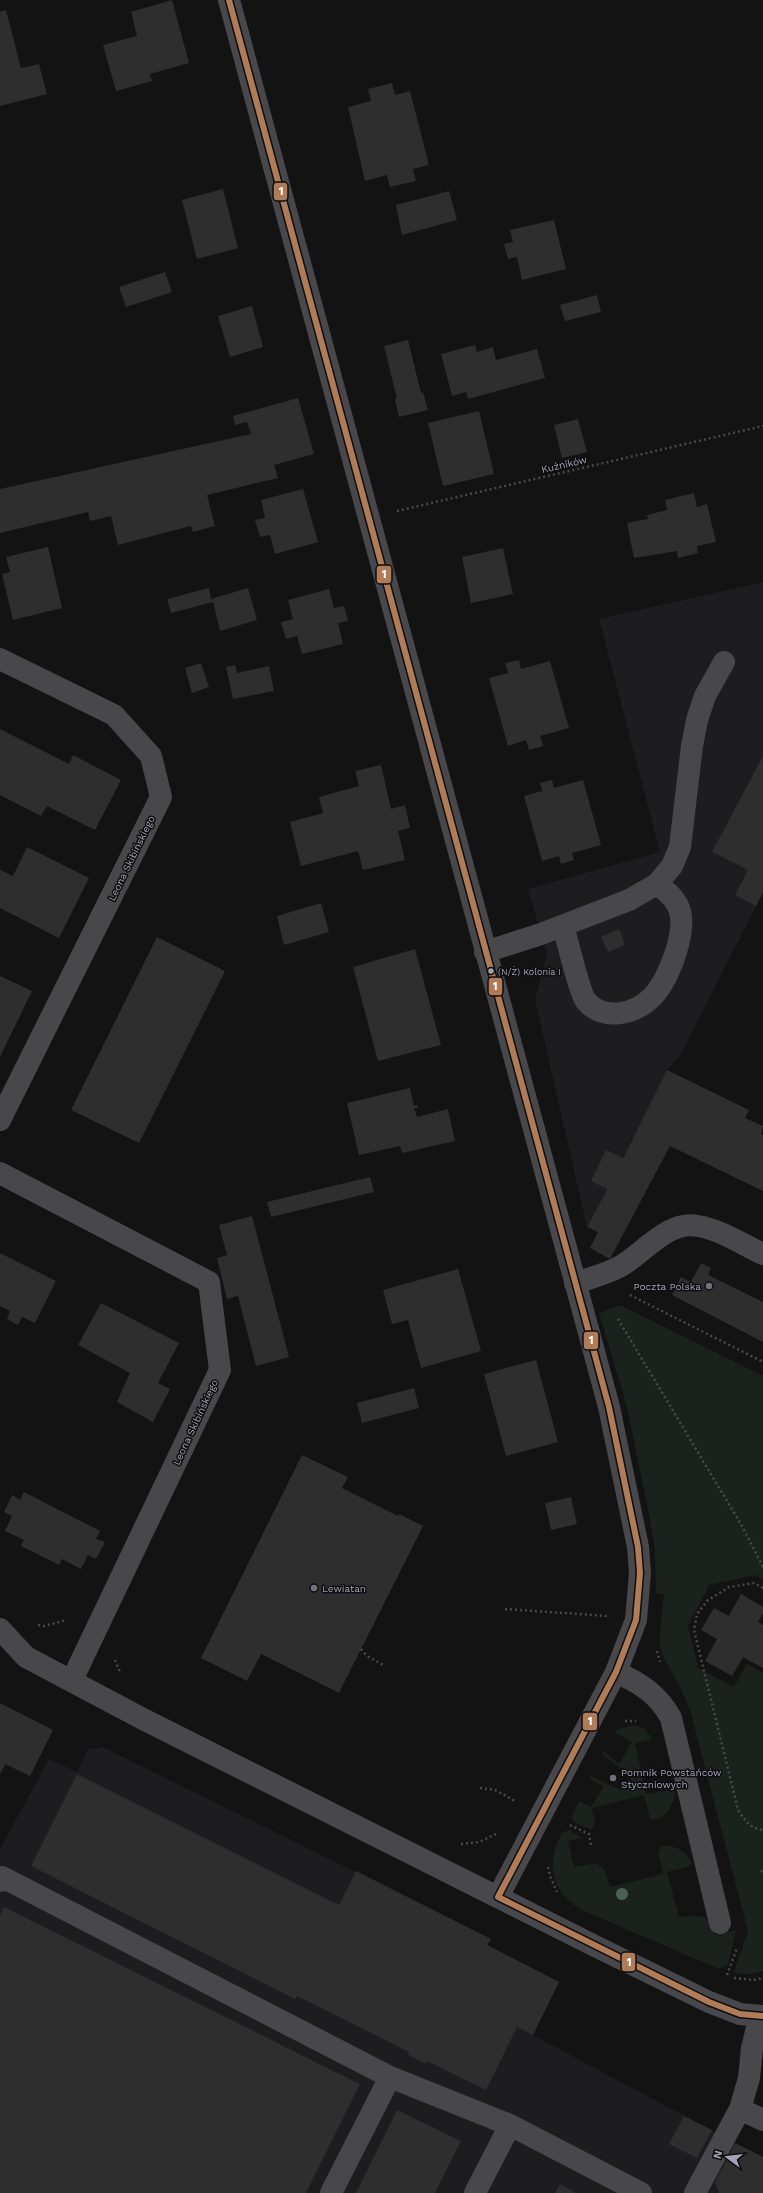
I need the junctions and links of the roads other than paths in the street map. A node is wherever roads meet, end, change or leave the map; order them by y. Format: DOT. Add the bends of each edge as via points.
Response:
graph roads {
  1 [pos="228,0"];
  2 [pos="0,659"];
  3 [pos="724,662"];
  4 [pos="657,884"];
  5 [pos="563,926"];
  6 [pos="485,952"];
  7 [pos="0,1120"];
  8 [pos="0,1173"];
  9 [pos="763,1254"];
  10 [pos="585,1280"];
  11 [pos="0,1629"];
  12 [pos="616,1672"];
  13 [pos="72,1680"];
  14 [pos="0,1881"];
  15 [pos="498,1897"];
  16 [pos="720,1924"];
  17 [pos="761,2016"];
  18 [pos="390,2077"];
  19 [pos="740,2109"];
  20 [pos="763,2120"];
  21 [pos="510,2125"];
  22 [pos="331,2193"];
  23 [pos="475,2193"];
  24 [pos="641,2193"];
  25 [pos="695,2193"];
  1 -- 6 [label="street"];
  2 -- 7 [label="street, Leona Skibińskiego" via="114,715 151,756 161,797"];
  3 -- 4 [label="street" via="705,696 697,720 680,847 672,866"];
  4 -- 5 [label="street" via="629,900"];
  4 -- 5 [label="street" via="669,893 678,906 680,928 676,951 667,975 653,996 637,1008 607,1014 595,1010 585,1000"];
  5 -- 6 [label="street"];
  6 -- 10 [label="street"];
  8 -- 13 [label="street, Leona Skibińskiego" via="209,1282 220,1370"];
  9 -- 10 [label="street" via="714,1230 696,1226 683,1227 656,1239 621,1266"];
  10 -- 12 [label="street" via="638,1547 640,1572 636,1620"];
  11 -- 13 [label="street" via="26,1657"];
  12 -- 15 [label="street"];
  12 -- 16 [label="street" via="651,1691 664,1705 671,1718"];
  13 -- 15 [label="street" via="143,1719"];
  14 -- 18 [label="street" via="2,1877"];
  15 -- 17 [label="street" via="709,2002 740,2014"];
  17 -- 19 [label="street"];
  18 -- 21 [label="street"];
  18 -- 22 [label="street"];
  19 -- 20 [label="street"];
  19 -- 25 [label="street"];
  21 -- 23 [label="street"];
  21 -- 24 [label="street"];
}
